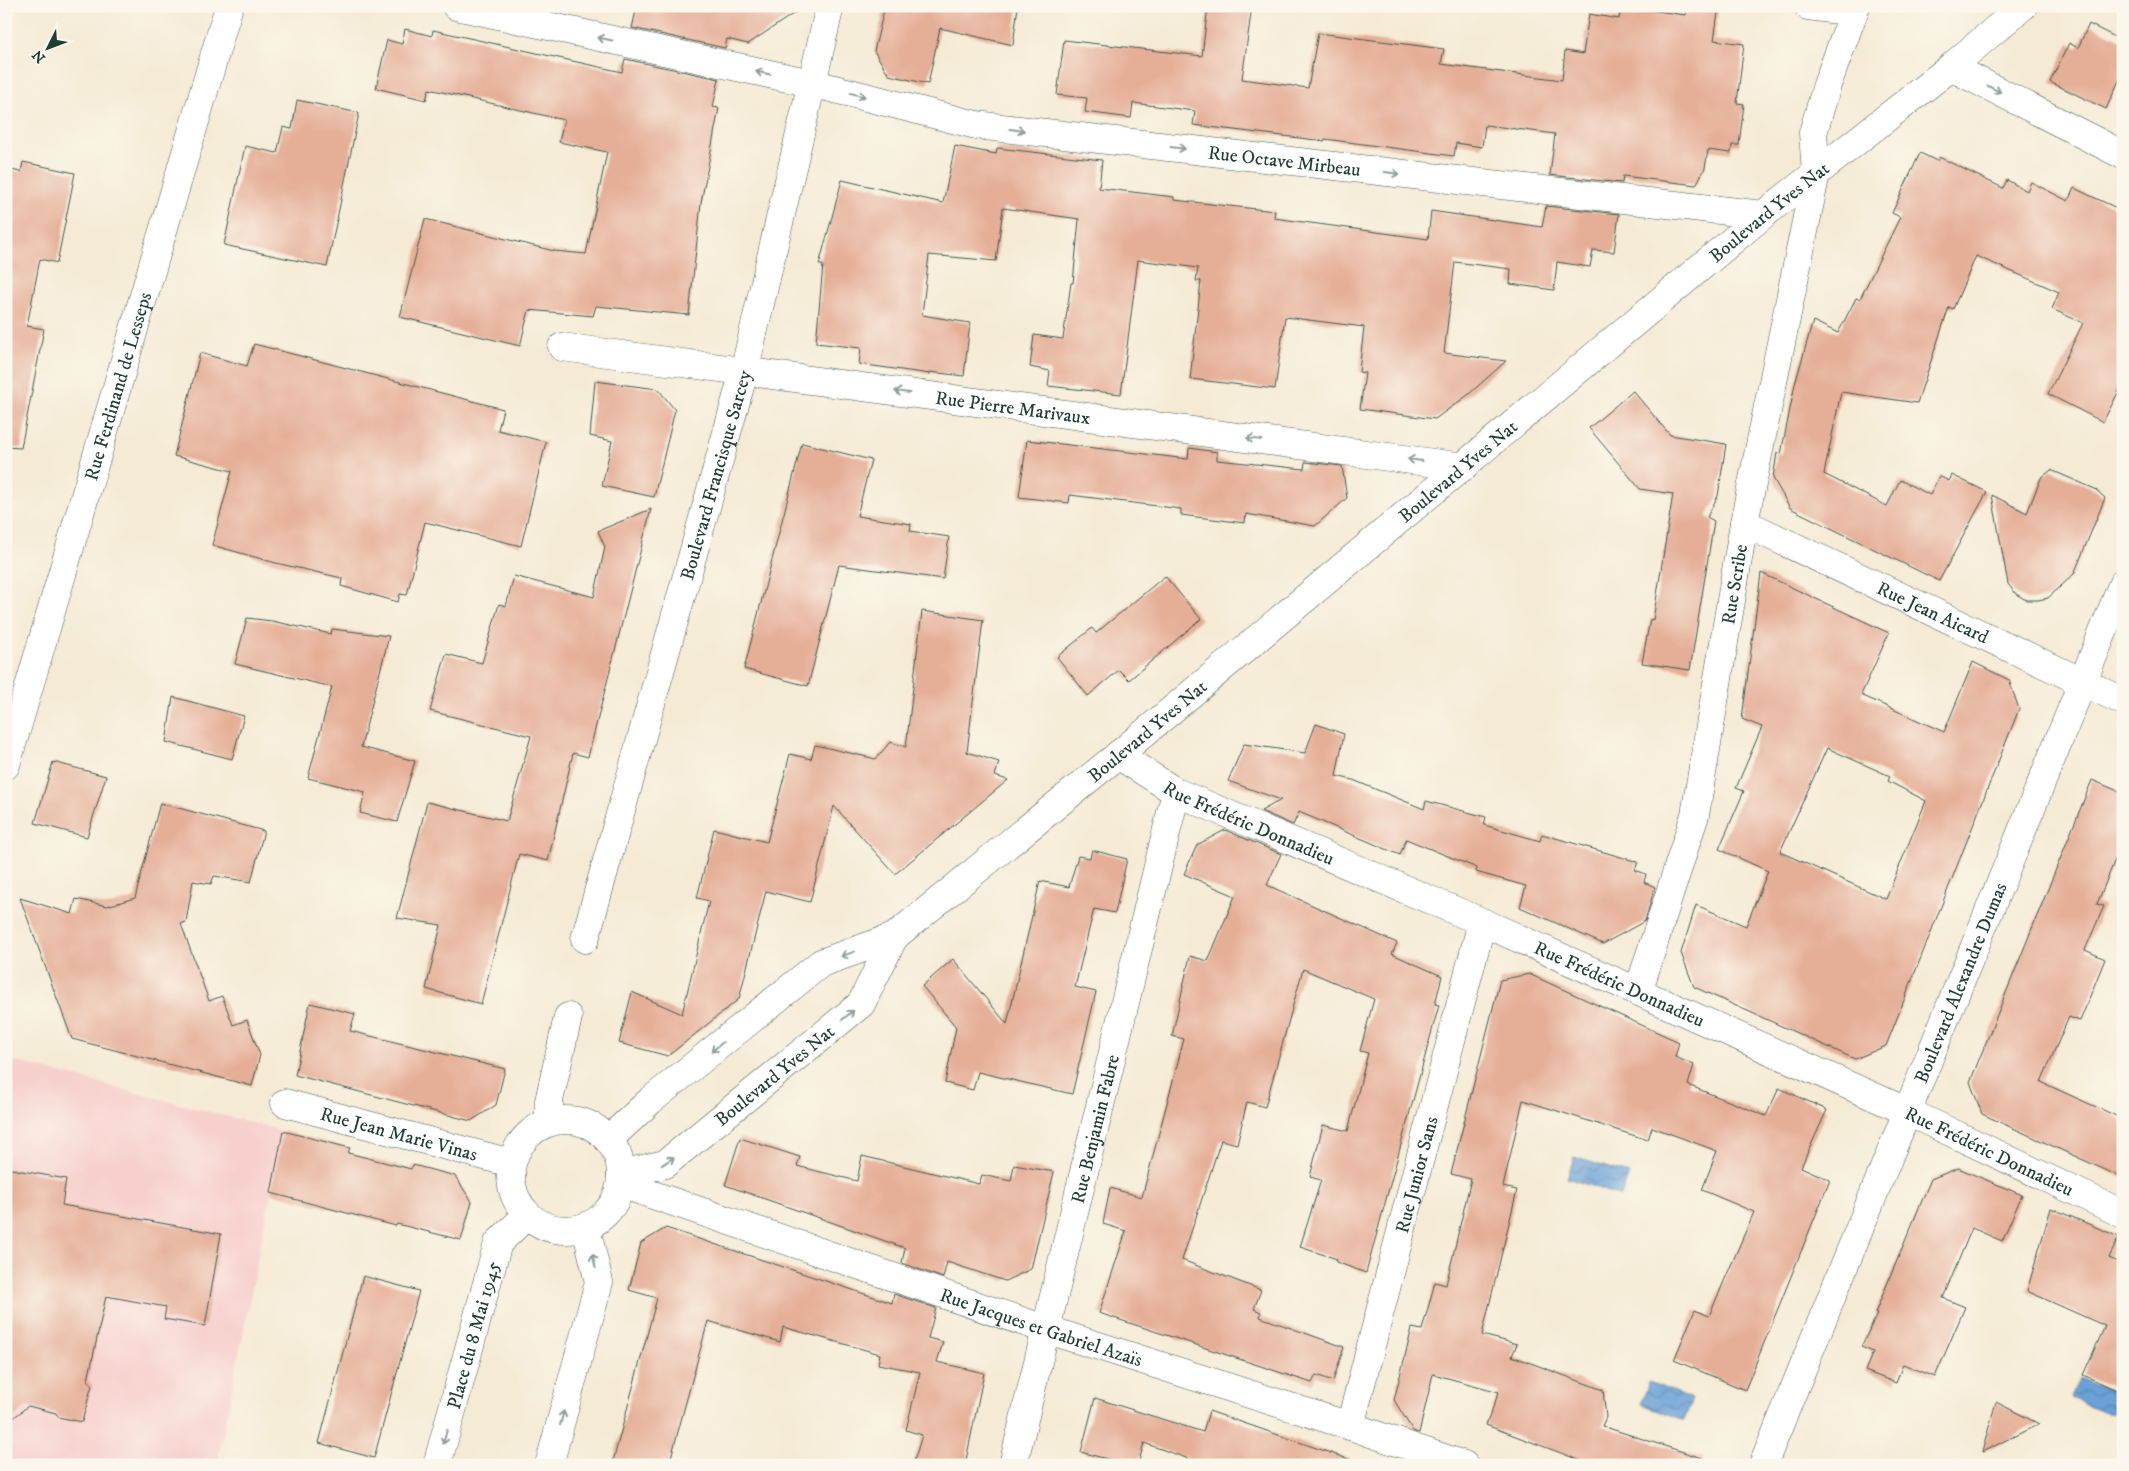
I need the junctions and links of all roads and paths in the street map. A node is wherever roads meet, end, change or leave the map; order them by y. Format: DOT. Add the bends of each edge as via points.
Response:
graph roads {
  1 [pos="229,6"];
  2 [pos="456,6"];
  3 [pos="830,6"];
  4 [pos="1808,6"];
  5 [pos="2023,6"];
  6 [pos="1855,9"];
  7 [pos="1951,67"];
  8 [pos="811,83"];
  9 [pos="2123,155"];
  10 [pos="1816,173"];
  11 [pos="1763,215"];
  12 [pos="562,348"];
  13 [pos="744,372"];
  14 [pos="1464,467"];
  15 [pos="1744,523"];
  16 [pos="2123,583"];
  17 [pos="2084,681"];
  18 [pos="2123,700"];
  19 [pos="1118,755"];
  20 [pos="6,765"];
  21 [pos="1176,792"];
  22 [pos="1482,922"];
  23 [pos="894,938"];
  24 [pos="585,939"];
  25 [pos="1638,992"];
  26 [pos="568,1017"];
  27 [pos="285,1103"];
  28 [pos="1906,1111"];
  29 [pos="550,1122"];
  30 [pos="608,1140"];
  31 [pos="511,1163"];
  32 [pos="621,1179"];
  33 [pos="2123,1214"];
  34 [pos="527,1215"];
  35 [pos="586,1228"];
  36 [pos="1045,1329"];
  37 [pos="1350,1426"];
  38 [pos="437,1465"];
  39 [pos="549,1465"];
  40 [pos="1013,1465"];
  41 [pos="1463,1465"];
  42 [pos="1763,1465"];
  1 -- 20 [label="street, Rue Ferdinand de Lesseps"];
  8 -- 2 [label="street, Rue Octave Mirbeau, one-way"];
  3 -- 8 [label="street, Boulevard Francisque Sarcey"];
  4 -- 6 [label="street"];
  5 -- 7 [label="street, Boulevard Yves Nat"];
  6 -- 10 [label="street, Rue Scribe" via="1813,133"];
  7 -- 9 [label="street, one-way"];
  7 -- 10 [label="street, Boulevard Yves Nat"];
  8 -- 11 [label="street, Rue Octave Mirbeau, one-way" via="976,125"];
  8 -- 13 [label="street, Boulevard Francisque Sarcey"];
  10 -- 11 [label="street, Boulevard Yves Nat"];
  10 -- 15 [label="street, Rue Scribe"];
  11 -- 14 [label="street, Boulevard Yves Nat"];
  12 -- 13 [label="street, Rue Pierre Marivaux"];
  14 -- 13 [label="street, Rue Pierre Marivaux, one-way"];
  13 -- 24 [label="street, Boulevard Francisque Sarcey"];
  14 -- 19 [label="street, Boulevard Yves Nat"];
  15 -- 17 [label="street, Rue Jean Aicard"];
  15 -- 25 [label="street, Rue Scribe" via="1695,815"];
  16 -- 17 [label="street, Boulevard Alexandre Dumas"];
  17 -- 18 [label="street, Rue Jean Aicard"];
  17 -- 28 [label="street, Boulevard Alexandre Dumas"];
  19 -- 21 [label="street, Rue Frédéric Donnadieu"];
  19 -- 23 [label="street, Boulevard Yves Nat"];
  21 -- 22 [label="street, Rue Frédéric Donnadieu"];
  21 -- 36 [label="street, Rue Benjamin Fabre"];
  22 -- 25 [label="street, Rue Frédéric Donnadieu"];
  22 -- 37 [label="street, Rue Junior Sans"];
  23 -- 30 [label="street, Boulevard Yves Nat, one-way" via="821,964 650,1101"];
  32 -- 23 [label="street, Boulevard Yves Nat, one-way" via="665,1164 861,1004"];
  25 -- 28 [label="street, Rue Frédéric Donnadieu"];
  26 -- 29 [label="street" via="549,1101"];
  27 -- 31 [label="street, Rue Jean Marie Vinas"];
  28 -- 33 [label="street, Rue Frédéric Donnadieu"];
  28 -- 42 [label="street, Boulevard Alexandre Dumas"];
  29 -- 30 [label="street" via="571,1120 592,1126"];
  29 -- 31 [label="street" via="532,1130 518,1145"];
  30 -- 32 [label="street" via="618,1156"];
  31 -- 34 [label="street" via="510,1182 516,1200"];
  32 -- 35 [label="street" via="615,1202 603,1218"];
  32 -- 36 [label="street, Rue Jacques et Gabriel Azaïs"];
  34 -- 35 [label="street" via="544,1227 565,1231"];
  34 -- 38 [label="street, Place du 8 Mai 1945, one-way" via="498,1243"];
  39 -- 35 [label="street, one-way" via="599,1282"];
  36 -- 37 [label="street, Rue Jacques et Gabriel Azaïs"];
  36 -- 40 [label="street, Rue Benjamin Fabre"];
  37 -- 41 [label="street, Rue Jacques et Gabriel Azaïs"];
}
